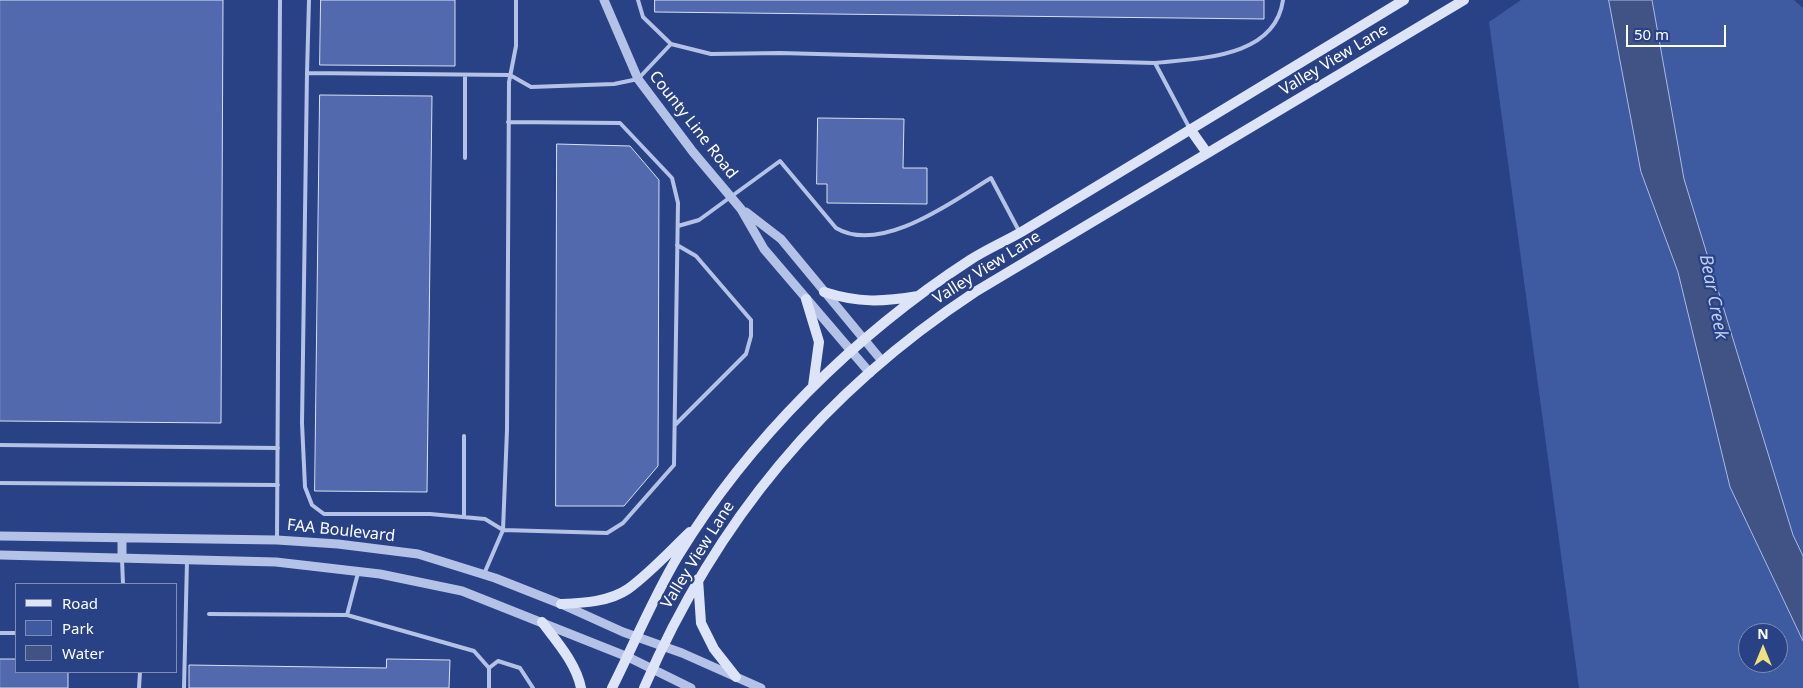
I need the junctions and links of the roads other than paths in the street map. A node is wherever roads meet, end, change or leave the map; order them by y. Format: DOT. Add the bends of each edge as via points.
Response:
graph roads {
  1 [pos="280,0"];
  2 [pos="309,0"];
  3 [pos="516,0"];
  4 [pos="604,0"];
  5 [pos="638,0"];
  6 [pos="1283,0"];
  7 [pos="1404,0"];
  8 [pos="1464,0"];
  9 [pos="671,44"];
  10 [pos="1155,63"];
  11 [pos="307,73"];
  12 [pos="465,75"];
  13 [pos="510,75"];
  14 [pos="638,79"];
  15 [pos="508,122"];
  16 [pos="1190,129"];
  17 [pos="1206,153"];
  18 [pos="465,158"];
  19 [pos="731,197"];
  20 [pos="742,209"];
  21 [pos="678,226"];
  22 [pos="1020,232"];
  23 [pos="677,245"];
  24 [pos="824,292"];
  25 [pos="921,295"];
  26 [pos="806,299"];
  27 [pos="862,340"];
  28 [pos="850,350"];
  29 [pos="882,361"];
  30 [pos="870,373"];
  31 [pos="813,386"];
  32 [pos="675,425"];
  33 [pos="464,436"];
  34 [pos="0,445"];
  35 [pos="278,448"];
  36 [pos="0,483"];
  37 [pos="278,485"];
  38 [pos="464,517"];
  39 [pos="702,521"];
  40 [pos="503,530"];
  41 [pos="0,536"];
  42 [pos="122,538"];
  43 [pos="277,540"];
  44 [pos="0,555"];
  45 [pos="122,557"];
  46 [pos="187,559"];
  47 [pos="359,571"];
  48 [pos="484,574"];
  49 [pos="698,579"];
  50 [pos="123,583"];
  51 [pos="561,604"];
  52 [pos="209,614"];
  53 [pos="348,615"];
  54 [pos="542,622"];
  55 [pos="0,633"];
  56 [pos="15,633"];
  57 [pos="638,636"];
  58 [pos="663,646"];
  59 [pos="628,657"];
  60 [pos="489,668"];
  61 [pos="652,669"];
  62 [pos="140,673"];
  63 [pos="736,677"];
  64 [pos="139,688"];
  65 [pos="184,688"];
  66 [pos="489,688"];
  67 [pos="533,688"];
  68 [pos="580,688"];
  69 [pos="612,688"];
  70 [pos="644,688"];
  71 [pos="691,688"];
  72 [pos="760,688"];
  1 -- 35 [label="lane"];
  2 -- 11 [label="lane"];
  3 -- 13 [label="lane" via="516,46"];
  4 -- 14 [label="street, County Line Road"];
  5 -- 9 [label="lane" via="643,16"];
  6 -- 10 [label="lane" via="1270,31 1252,44 1221,55"];
  7 -- 16 [label="main road, Valley View Lane"];
  8 -- 17 [label="main road, Valley View Lane"];
  9 -- 10 [label="lane" via="710,54"];
  9 -- 14 [label="lane"];
  10 -- 16 [label="lane"];
  11 -- 12 [label="lane"];
  11 -- 38 [label="lane" via="302,423 305,486 312,505 324,514"];
  12 -- 13 [label="lane"];
  12 -- 18 [label="lane"];
  13 -- 14 [label="lane" via="531,87 614,84"];
  13 -- 15 [label="lane"];
  14 -- 19 [label="street, County Line Road"];
  15 -- 21 [label="lane" via="620,123 672,178 678,203"];
  15 -- 40 [label="lane" via="507,430"];
  16 -- 17 [label="main road"];
  16 -- 22 [label="main road, Valley View Lane"];
  17 -- 29 [label="main road, Valley View Lane" via="975,292 937,317"];
  19 -- 20 [label="street, County Line Road"];
  19 -- 21 [label="lane" via="699,220"];
  19 -- 22 [label="lane" via="780,161 836,228 855,234 873,234 894,232 927,217 991,178"];
  20 -- 24 [label="street, County Line Road" via="782,239"];
  20 -- 26 [label="street, County Line Road" via="764,249"];
  21 -- 23 [label="lane"];
  22 -- 25 [label="main road, Valley View Lane" via="971,259"];
  23 -- 32 [label="lane"];
  23 -- 32 [label="lane" via="696,256 751,320 751,336 746,354"];
  24 -- 25 [label="main road" via="858,301 886,302"];
  24 -- 27 [label="street, County Line Road"];
  25 -- 27 [label="main road, Valley View Lane"];
  26 -- 28 [label="street, County Line Road"];
  26 -- 31 [label="main road" via="819,342"];
  27 -- 28 [label="main road, Valley View Lane"];
  27 -- 29 [label="street, County Line Road"];
  28 -- 30 [label="street, County Line Road"];
  28 -- 31 [label="main road, Valley View Lane"];
  29 -- 30 [label="main road, Valley View Lane"];
  30 -- 49 [label="main road, Valley View Lane" via="822,418 767,478"];
  31 -- 39 [label="main road, Valley View Lane" via="767,437"];
  32 -- 40 [label="lane" via="674,465 623,523 607,533"];
  33 -- 38 [label="lane"];
  34 -- 35 [label="lane"];
  35 -- 37 [label="lane"];
  36 -- 37 [label="lane"];
  37 -- 43 [label="lane"];
  38 -- 40 [label="lane" via="485,519"];
  39 -- 51 [label="main road" via="628,589 598,600"];
  39 -- 57 [label="main road, Valley View Lane" via="659,590"];
  40 -- 48 [label="lane"];
  41 -- 42 [label="street, FAA Boulevard"];
  42 -- 43 [label="street, FAA Boulevard"];
  42 -- 45 [label="street"];
  43 -- 48 [label="street, FAA Boulevard" via="418,554"];
  44 -- 45 [label="street"];
  45 -- 46 [label="street"];
  45 -- 50 [label="lane"];
  46 -- 47 [label="street" via="276,562"];
  46 -- 65 [label="lane"];
  47 -- 53 [label="lane"];
  47 -- 54 [label="street" via="462,591"];
  48 -- 51 [label="street, FAA Boulevard"];
  49 -- 58 [label="main road, Valley View Lane"];
  49 -- 63 [label="main road" via="701,623 714,649"];
  51 -- 57 [label="street, FAA Boulevard"];
  52 -- 53 [label="lane"];
  53 -- 60 [label="lane" via="474,650"];
  54 -- 59 [label="street"];
  54 -- 68 [label="main road" via="569,659"];
  55 -- 56 [label="lane"];
  57 -- 58 [label="street, FAA Boulevard"];
  57 -- 59 [label="main road, Valley View Lane"];
  58 -- 61 [label="main road, Valley View Lane"];
  58 -- 63 [label="street, FAA Boulevard"];
  59 -- 61 [label="street"];
  59 -- 69 [label="main road, Valley View Lane"];
  60 -- 66 [label="lane"];
  60 -- 67 [label="lane" via="498,661 520,668"];
  61 -- 70 [label="main road, Valley View Lane"];
  61 -- 71 [label="street"];
  62 -- 64 [label="lane"];
  63 -- 72 [label="street, FAA Boulevard"];
}
